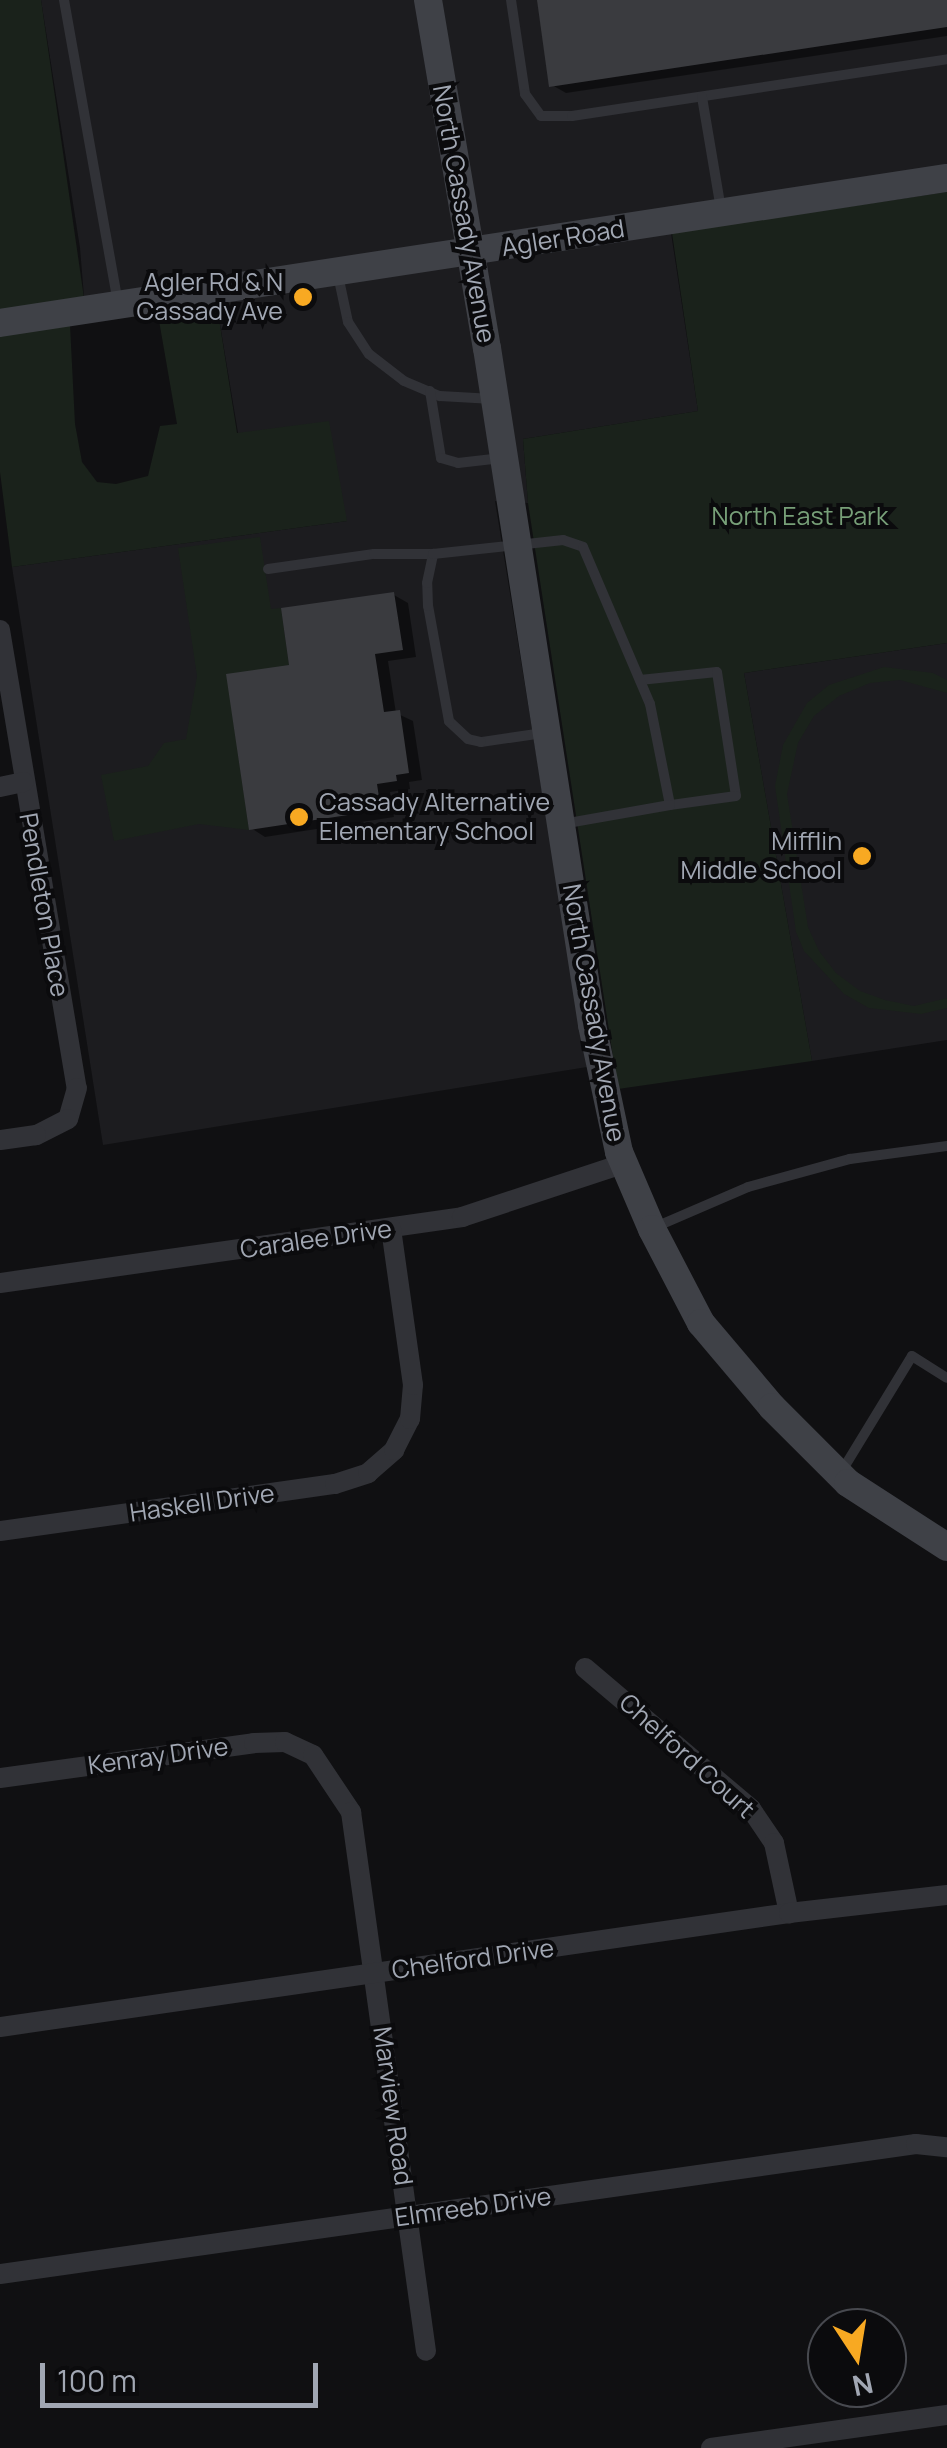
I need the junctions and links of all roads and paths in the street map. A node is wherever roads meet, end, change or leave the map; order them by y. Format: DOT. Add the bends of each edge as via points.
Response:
graph roads {
  1 [pos="64,0"];
  2 [pos="428,0"];
  3 [pos="511,0"];
  4 [pos="947,59"];
  5 [pos="702,97"];
  6 [pos="947,178"];
  7 [pos="721,213"];
  8 [pos="469,254"];
  9 [pos="337,272"];
  10 [pos="118,306"];
  11 [pos="0,323"];
  12 [pos="430,391"];
  13 [pos="494,399"];
  14 [pos="503,458"];
  15 [pos="516,543"];
  16 [pos="433,554"];
  17 [pos="268,570"];
  18 [pos="0,630"];
  19 [pos="640,680"];
  20 [pos="546,732"];
  21 [pos="23,782"];
  22 [pos="0,787"];
  23 [pos="670,804"];
  24 [pos="561,825"];
  25 [pos="0,1140"];
  26 [pos="947,1146"];
  27 [pos="625,1163"];
  28 [pos="391,1229"];
  29 [pos="652,1229"];
  30 [pos="0,1283"];
  31 [pos="947,1378"];
  32 [pos="840,1474"];
  33 [pos="0,1531"];
  34 [pos="947,1547"];
  35 [pos="586,1668"];
  36 [pos="313,1755"];
  37 [pos="0,1778"];
  38 [pos="947,1895"];
  39 [pos="789,1914"];
  40 [pos="374,1974"];
  41 [pos="0,2027"];
  42 [pos="947,2146"];
  43 [pos="408,2216"];
  44 [pos="0,2274"];
  45 [pos="426,2351"];
  46 [pos="947,2415"];
  47 [pos="825,2440"];
  48 [pos="711,2448"];
  1 -- 10 [label="lane"];
  2 -- 8 [label="main road, North Cassady Avenue"];
  3 -- 5 [label="lane" via="525,94 542,116"];
  4 -- 5 [label="lane"];
  5 -- 7 [label="lane"];
  6 -- 7 [label="main road, Agler Road"];
  7 -- 8 [label="main road, Agler Road"];
  8 -- 9 [label="main road, Agler Road"];
  8 -- 13 [label="main road, North Cassady Avenue"];
  9 -- 10 [label="main road, Agler Road"];
  9 -- 12 [label="lane" via="348,322 369,354"];
  10 -- 11 [label="main road, Agler Road"];
  12 -- 13 [label="lane"];
  12 -- 14 [label="lane" via="441,458 458,464"];
  13 -- 14 [label="main road, North Cassady Avenue"];
  14 -- 15 [label="main road, North Cassady Avenue"];
  15 -- 16 [label="lane"];
  15 -- 19 [label="lane" via="563,540 583,547"];
  15 -- 20 [label="main road, North Cassady Avenue"];
  16 -- 17 [label="lane" via="374,554"];
  16 -- 20 [label="lane" via="428,606 449,720 481,742"];
  18 -- 21 [label="street, Pendleton Place"];
  19 -- 23 [label="lane"];
  19 -- 23 [label="lane" via="717,672 736,796"];
  20 -- 24 [label="main road, North Cassady Avenue"];
  21 -- 22 [label="street"];
  21 -- 25 [label="street, Pendleton Place" via="76,1088 68,1119 36,1135"];
  23 -- 24 [label="lane"];
  24 -- 27 [label="main road, North Cassady Avenue" via="592,1025"];
  26 -- 29 [label="lane" via="850,1159 748,1187"];
  27 -- 28 [label="street, Caralee Drive" via="476,1212"];
  27 -- 29 [label="main road, North Cassady Avenue"];
  28 -- 30 [label="street, Caralee Drive"];
  28 -- 33 [label="street, Haskell Drive" via="413,1385 410,1419 394,1450 368,1474"];
  29 -- 32 [label="main road, North Cassady Avenue" via="701,1322"];
  31 -- 32 [label="lane" via="912,1356"];
  32 -- 34 [label="main road, North Cassady Avenue"];
  35 -- 39 [label="street, Chelford Court" via="752,1809 774,1843"];
  36 -- 37 [label="street, Kenray Drive" via="285,1742 254,1743"];
  36 -- 40 [label="street, Marview Road" via="351,1812"];
  38 -- 39 [label="street, Chelford Drive"];
  39 -- 40 [label="street, Chelford Drive"];
  40 -- 41 [label="street, Chelford Drive"];
  40 -- 43 [label="street, Marview Road"];
  42 -- 43 [label="street, Elmreeb Drive" via="916,2144"];
  43 -- 44 [label="street, Elmreeb Drive"];
  43 -- 45 [label="street, Marview Road"];
  46 -- 47 [label="street"];
  47 -- 48 [label="street"];
}
